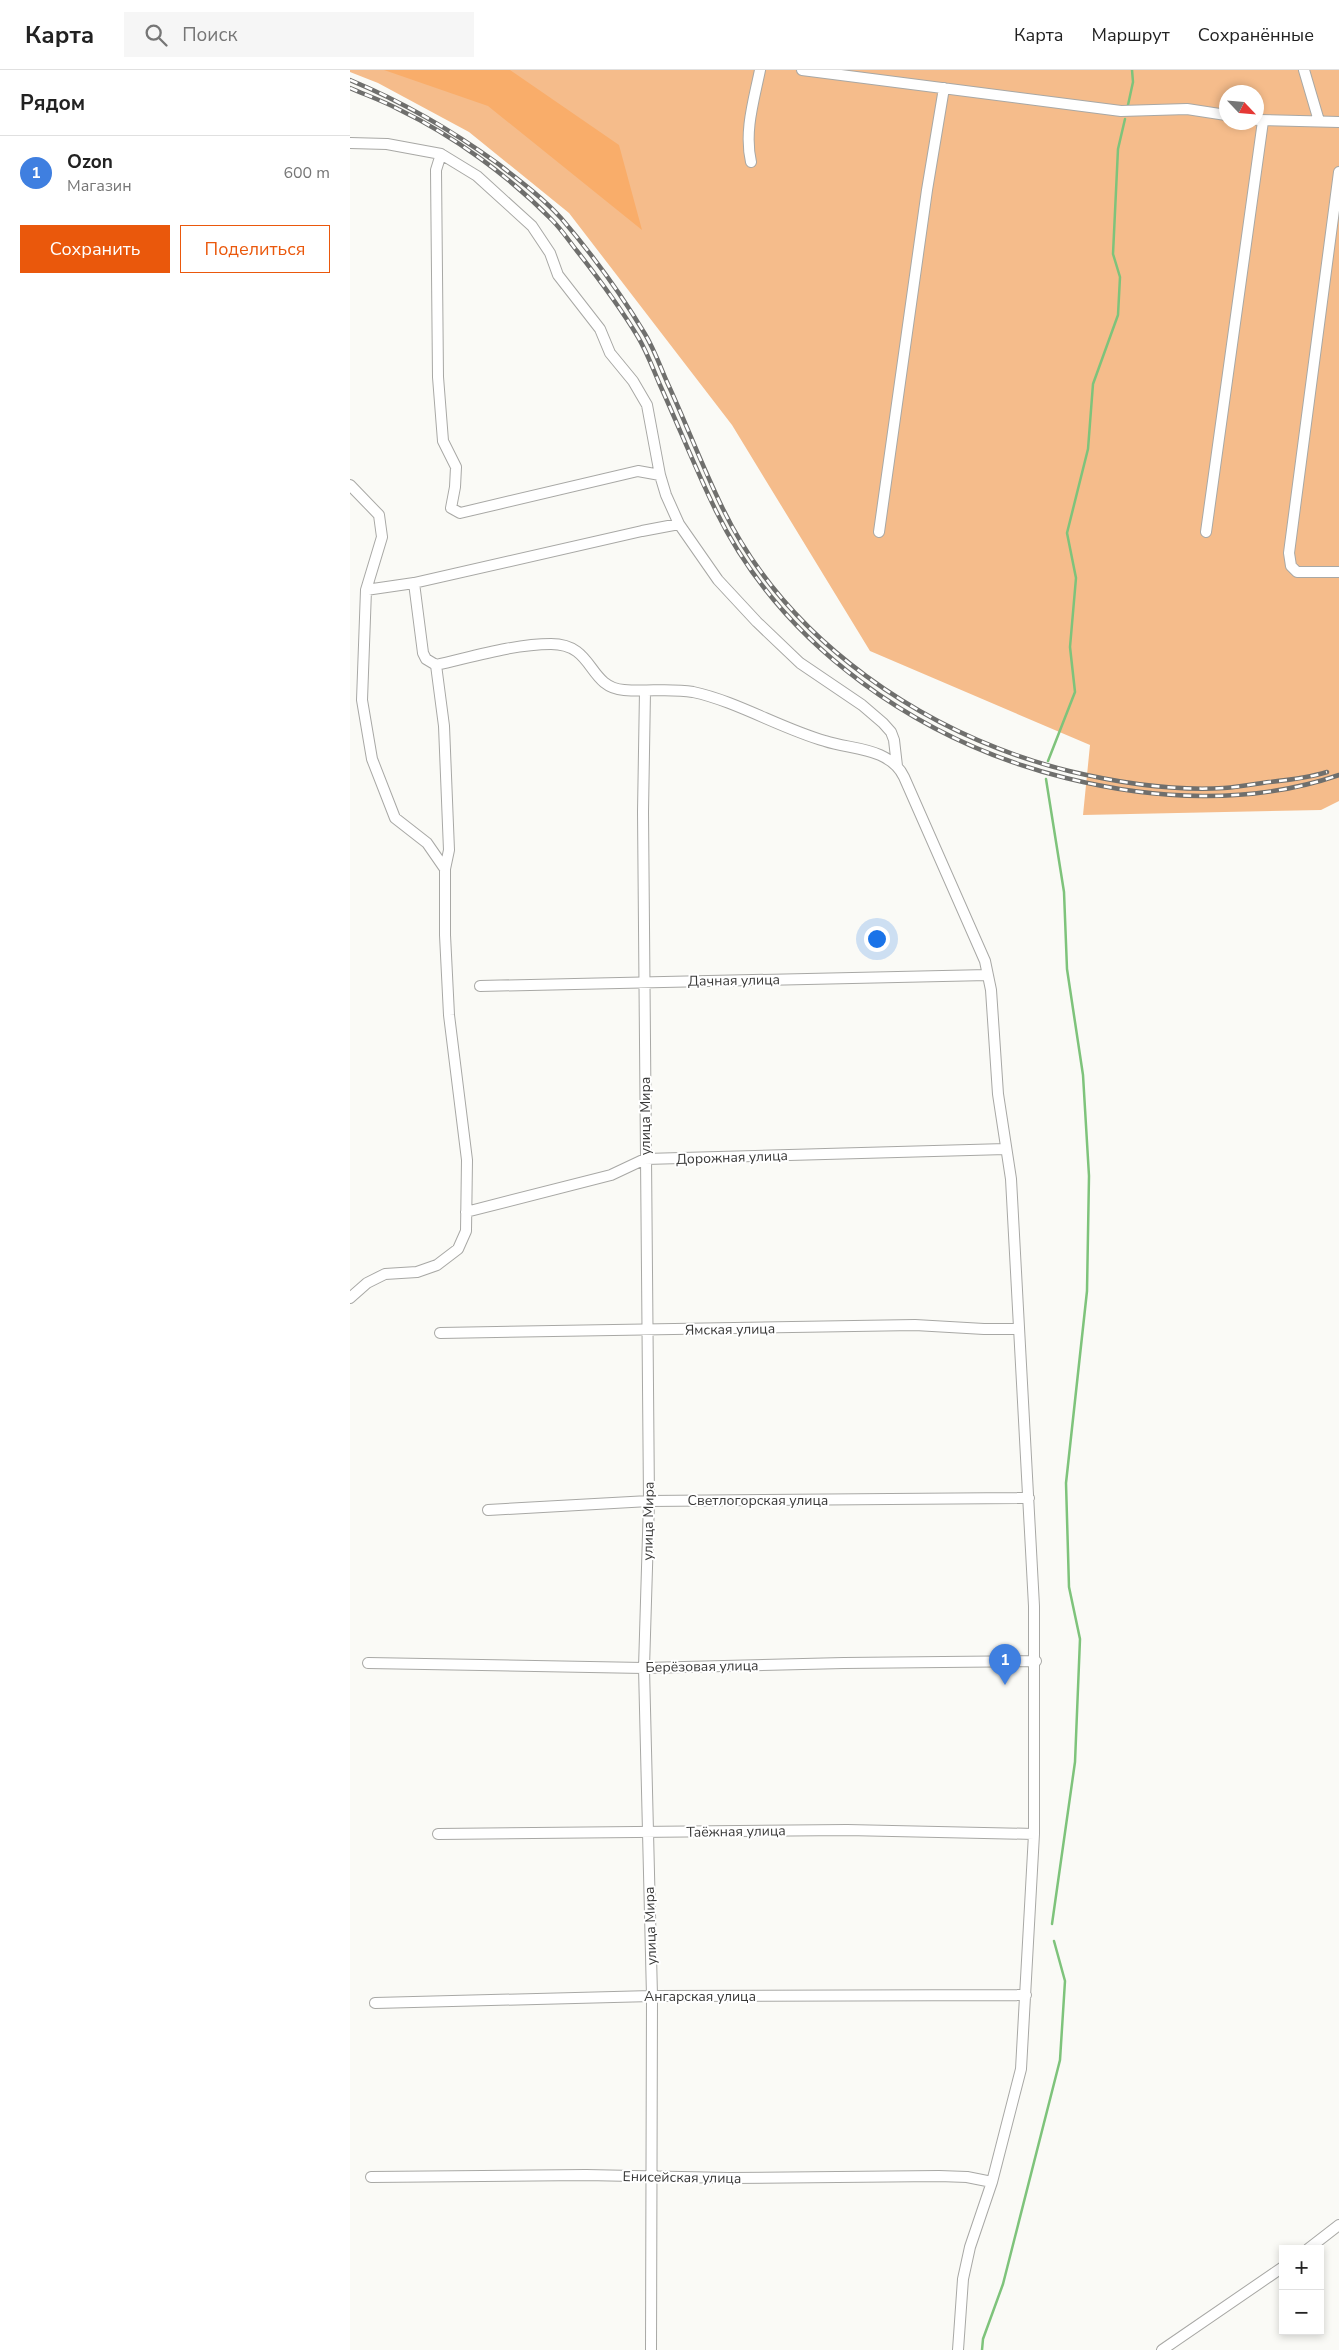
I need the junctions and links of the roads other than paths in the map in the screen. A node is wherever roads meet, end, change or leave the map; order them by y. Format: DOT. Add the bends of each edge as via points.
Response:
graph roads {
  1 [pos="760,70"];
  2 [pos="802,70"];
  3 [pos="1304,70"];
  4 [pos="944,88"];
  5 [pos="1219,114"];
  6 [pos="1264,120"];
  7 [pos="1319,121"];
  8 [pos="1339,122"];
  9 [pos="1259,130"];
  10 [pos="350,143"];
  11 [pos="441,154"];
  12 [pos="751,162"];
  13 [pos="1339,172"];
  14 [pos="660,475"];
  15 [pos="350,485"];
  16 [pos="679,524"];
  17 [pos="879,532"];
  18 [pos="1206,532"];
  19 [pos="1339,572"];
  20 [pos="414,584"];
  21 [pos="366,590"];
  22 [pos="436,666"];
  23 [pos="645,691"];
  24 [pos="897,766"];
  25 [pos="445,869"];
  26 [pos="988,975"];
  27 [pos="644,981"];
  28 [pos="480,986"];
  29 [pos="1006,1149"];
  30 [pos="645,1159"];
  31 [pos="466,1212"];
  32 [pos="350,1298"];
  33 [pos="1019,1329"];
  34 [pos="647,1330"];
  35 [pos="440,1332"];
  36 [pos="1029,1498"];
  37 [pos="649,1501"];
  38 [pos="488,1510"];
  39 [pos="1036,1661"];
  40 [pos="368,1663"];
  41 [pos="644,1668"];
  42 [pos="647,1832"];
  43 [pos="438,1834"];
  44 [pos="1034,1834"];
  45 [pos="1026,1995"];
  46 [pos="652,1996"];
  47 [pos="375,2003"];
  48 [pos="650,2176"];
  49 [pos="371,2177"];
  50 [pos="992,2182"];
  51 [pos="1339,2225"];
  52 [pos="1313,2245"];
  53 [pos="1279,2270"];
  54 [pos="651,2350"];
  55 [pos="958,2350"];
  56 [pos="1162,2350"];
  1 -- 12 [label="street" via="749,127"];
  2 -- 4 [label="street"];
  3 -- 7 [label="street"];
  4 -- 5 [label="street" via="1121,112 1187,109"];
  4 -- 17 [label="street"];
  6 -- 7 [label="street"];
  7 -- 8 [label="street"];
  9 -- 18 [label="street"];
  10 -- 11 [label="street" via="387,144"];
  11 -- 14 [label="street" via="477,176 532,226 550,252 558,275 600,329 610,353 633,381 647,405"];
  11 -- 14 [label="street" via="436,170 438,377 443,441 456,467 451,508 460,513 638,471"];
  13 -- 19 [label="street" via="1289,553 1291,566 1297,572"];
  14 -- 16 [label="street"];
  15 -- 21 [label="street" via="379,515 382,537"];
  16 -- 20 [label="street"];
  16 -- 24 [label="street" via="718,580 757,622 800,663 883,723 894,740"];
  20 -- 21 [label="street"];
  20 -- 22 [label="street" via="423,653"];
  21 -- 25 [label="street" via="362,700 372,758 394,818 427,843"];
  22 -- 23 [label="street" via="493,652 552,644 569,648 585,657 597,676 609,686"];
  22 -- 25 [label="street" via="444,736 449,850"];
  23 -- 24 [label="street" via="695,693 824,741 878,754"];
  23 -- 27 [label="street, улица Мира"];
  24 -- 26 [label="street" via="985,961"];
  25 -- 31 [label="street" via="449,1015 467,1160"];
  26 -- 27 [label="street, Дачная улица"];
  26 -- 29 [label="street"];
  27 -- 28 [label="street, Дачная улица"];
  27 -- 30 [label="street, улица Мира"];
  29 -- 30 [label="street, Дорожная улица"];
  29 -- 33 [label="street" via="1011,1179"];
  30 -- 31 [label="street, Дорожная улица" via="611,1175"];
  30 -- 34 [label="street, улица Мира"];
  31 -- 32 [label="street" via="463,1240 446,1260 422,1270 385,1274 367,1283"];
  33 -- 34 [label="street, Ямская улица" via="914,1325"];
  33 -- 36 [label="street"];
  34 -- 35 [label="street, Ямская улица"];
  34 -- 37 [label="street, улица Мира"];
  36 -- 37 [label="street, Светлогорская улица"];
  36 -- 39 [label="street"];
  37 -- 38 [label="street, Светлогорская улица"];
  37 -- 41 [label="street, улица Мира"];
  39 -- 41 [label="street, Берёзовая улица"];
  39 -- 44 [label="street"];
  40 -- 41 [label="street, Берёзовая улица"];
  41 -- 42 [label="street, улица Мира"];
  42 -- 43 [label="street, Таёжная улица"];
  42 -- 44 [label="street, Таёжная улица" via="857,1830"];
  42 -- 46 [label="street, улица Мира"];
  44 -- 45 [label="street"];
  45 -- 46 [label="street, Ангарская улица"];
  45 -- 50 [label="street" via="1021,2069"];
  46 -- 47 [label="street, Ангарская улица"];
  46 -- 48 [label="street, улица Мира"];
  48 -- 49 [label="street, Енисейская улица"];
  48 -- 50 [label="street, Енисейская улица" via="938,2176"];
  48 -- 54 [label="street, улица Мира"];
  50 -- 55 [label="street" via="970,2246 963,2279"];
  51 -- 52 [label="street"];
  53 -- 56 [label="street"];
}
